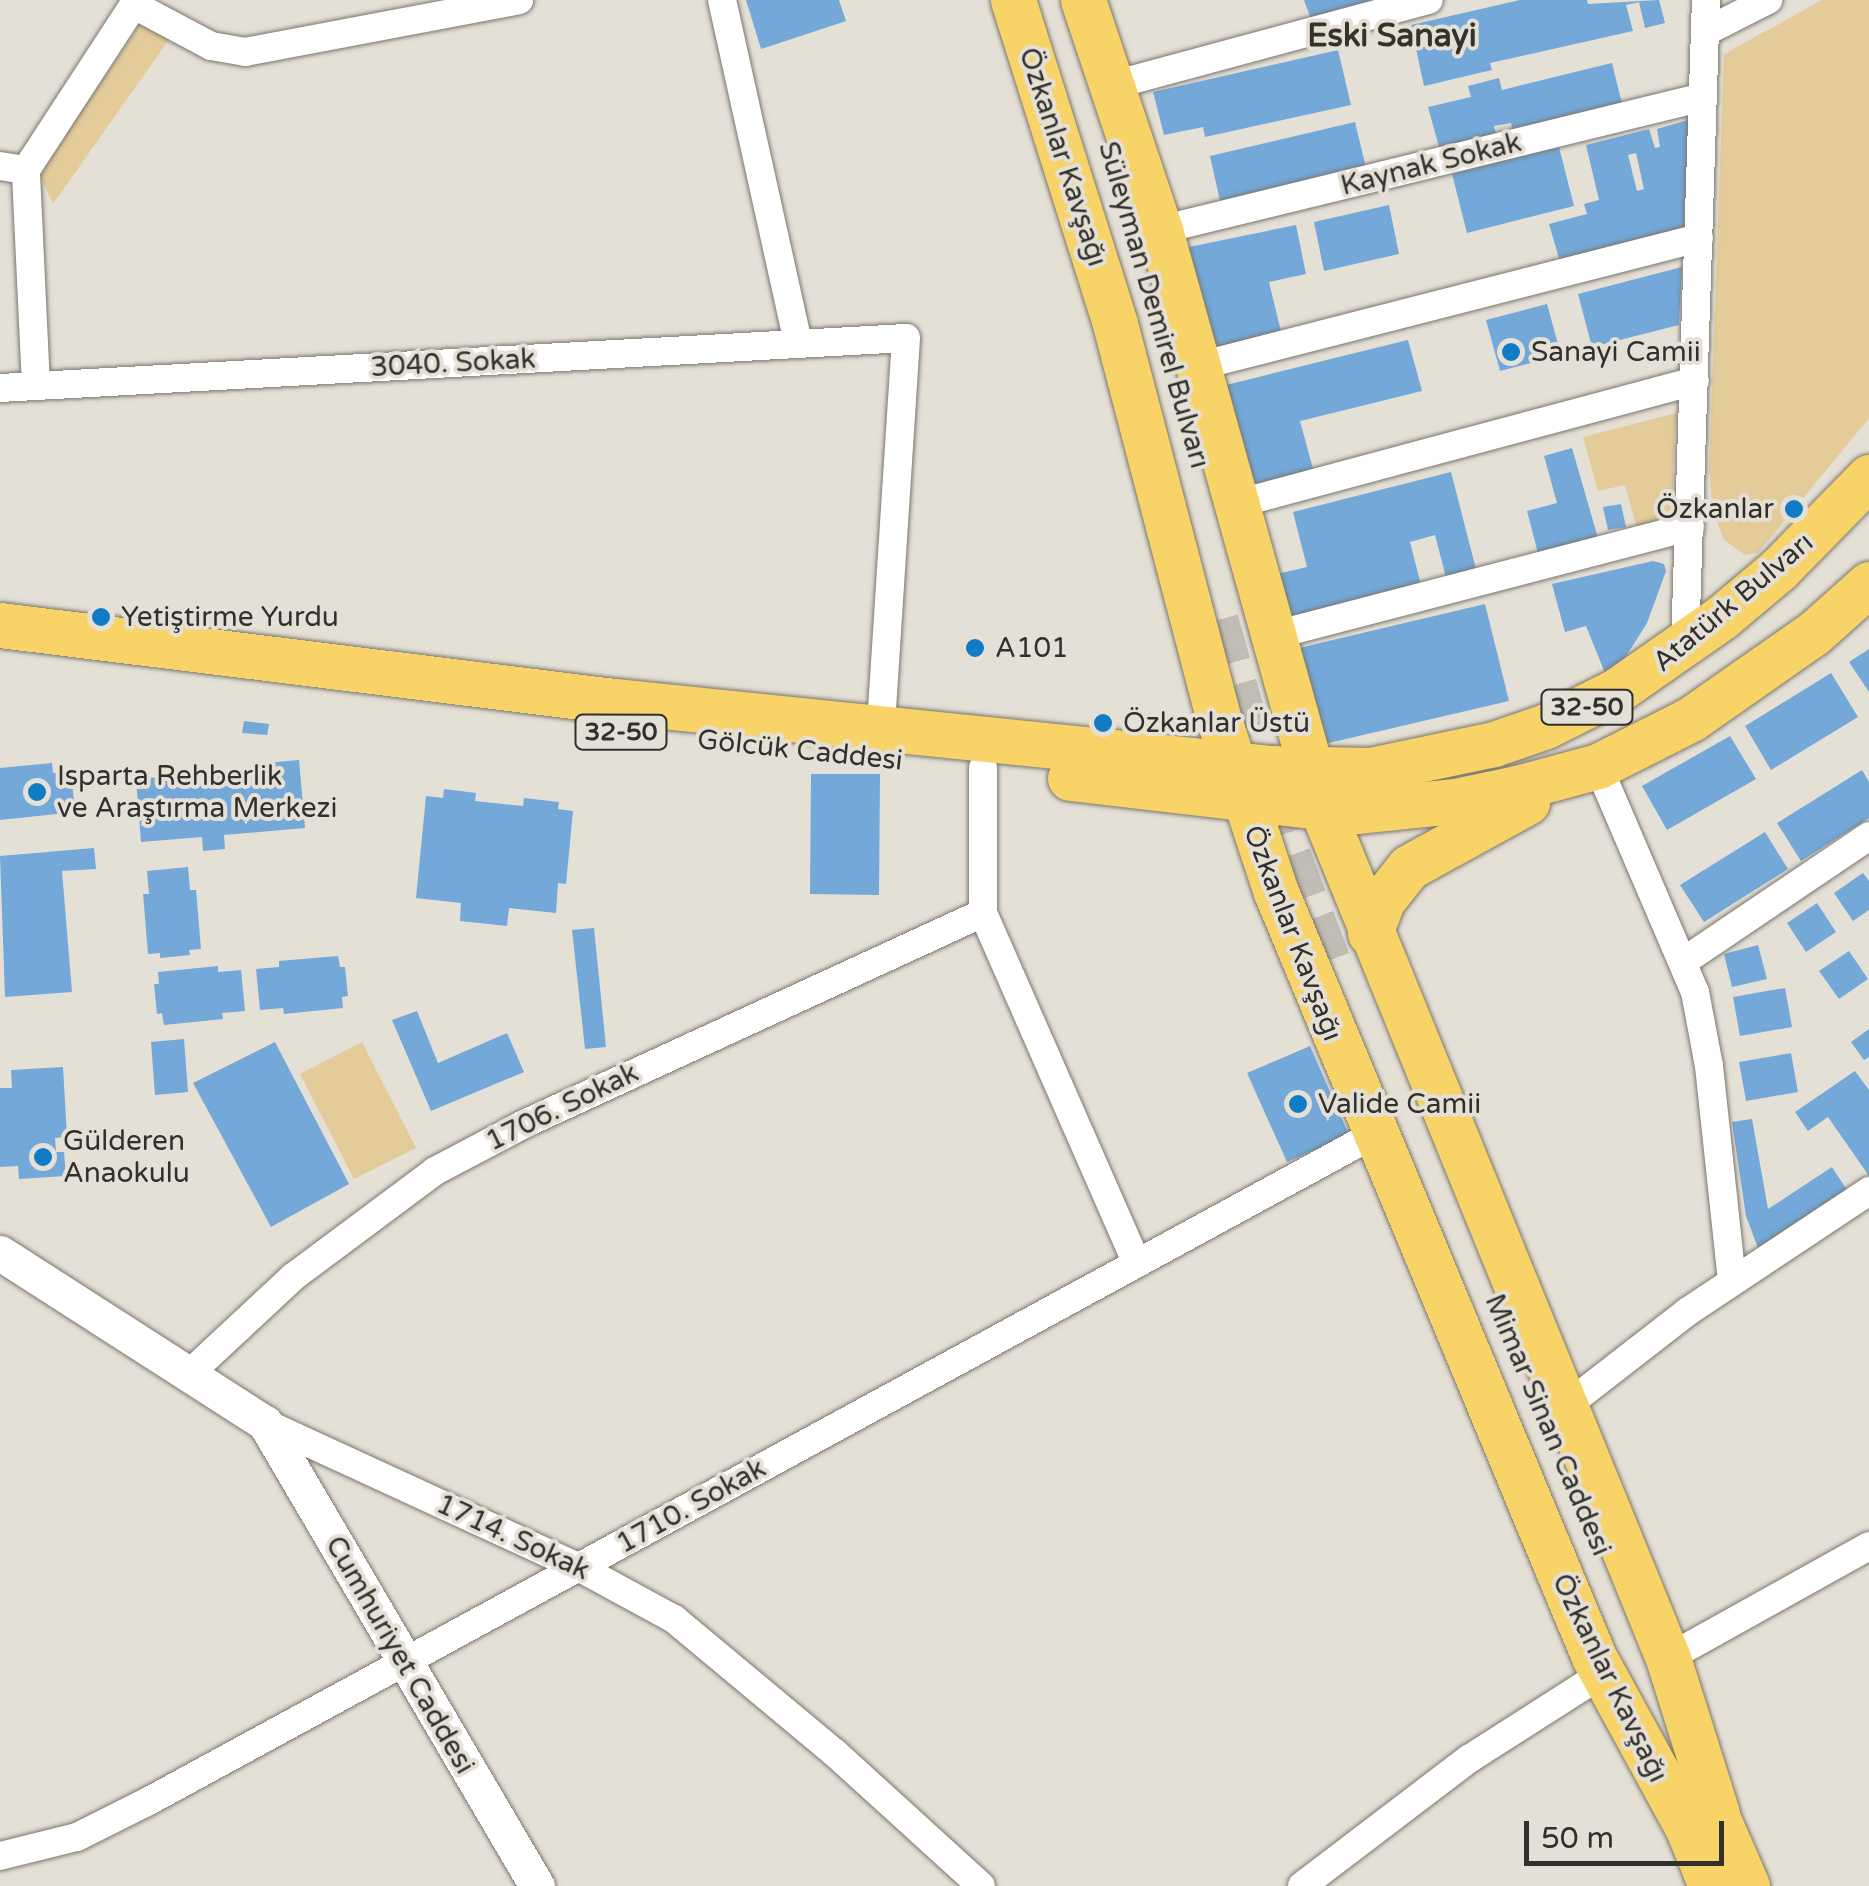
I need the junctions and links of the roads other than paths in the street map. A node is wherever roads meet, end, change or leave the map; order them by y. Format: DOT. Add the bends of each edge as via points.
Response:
graph roads {
  1 [pos="519,0"];
  2 [pos="722,0"];
  3 [pos="1012,0"];
  4 [pos="1030,0"];
  5 [pos="1062,0"];
  6 [pos="1083,0"];
  7 [pos="1429,0"];
  8 [pos="1706,0"];
  9 [pos="1768,0"];
  10 [pos="135,2"];
  11 [pos="1705,32"];
  12 [pos="1112,84"];
  13 [pos="1703,97"];
  14 [pos="13,168"];
  15 [pos="1160,230"];
  16 [pos="1699,238"];
  17 [pos="798,344"];
  18 [pos="1199,366"];
  19 [pos="1694,381"];
  20 [pos="36,386"];
  21 [pos="0,388"];
  22 [pos="1869,477"];
  23 [pos="1236,504"];
  24 [pos="1690,528"];
  25 [pos="1869,584"];
  26 [pos="1242,623"];
  27 [pos="0,625"];
  28 [pos="1686,645"];
  29 [pos="0,654"];
  30 [pos="881,728"];
  31 [pos="1598,766"];
  32 [pos="984,768"];
  33 [pos="1238,782"];
  34 [pos="1316,790"];
  35 [pos="1869,836"];
  36 [pos="983,914"];
  37 [pos="1352,955"];
  38 [pos="1684,961"];
  39 [pos="1374,1134"];
  40 [pos="1869,1192"];
  41 [pos="0,1253"];
  42 [pos="1137,1263"];
  43 [pos="40,1279"];
  44 [pos="1732,1281"];
  45 [pos="0,1284"];
  46 [pos="188,1375"];
  47 [pos="1566,1406"];
  48 [pos="265,1423"];
  49 [pos="1869,1546"];
  50 [pos="580,1568"];
  51 [pos="1668,1658"];
  52 [pos="406,1666"];
  53 [pos="1602,1674"];
  54 [pos="1701,1819"];
  55 [pos="0,1856"];
  56 [pos="538,1886"];
  57 [pos="981,1886"];
  58 [pos="1302,1886"];
  59 [pos="1711,1886"];
  60 [pos="1746,1886"];
  1 -- 10 [label="street" via="245,52 211,46"];
  2 -- 17 [label="street"];
  3 -- 33 [label="main road, Özkanlar Kavşağı" via="1116,324"];
  4 -- 26 [label="main road, Süleyman Demirel Bulvarı"];
  5 -- 26 [label="main road, Süleyman Demirel Bulvarı" via="1137,238"];
  6 -- 12 [label="main road, Özkanlar Kavşağı"];
  7 -- 12 [label="street"];
  8 -- 11 [label="street"];
  9 -- 11 [label="street"];
  10 -- 14 [label="street"];
  11 -- 13 [label="street"];
  12 -- 15 [label="main road, Özkanlar Kavşağı"];
  13 -- 15 [label="street, Kaynak Sokak"];
  13 -- 16 [label="street"];
  14 -- 20 [label="street"];
  15 -- 18 [label="main road, Özkanlar Kavşağı"];
  16 -- 18 [label="street"];
  16 -- 19 [label="street"];
  17 -- 20 [label="street, 3040. Sokak"];
  17 -- 30 [label="street, 3040. Sokak" via="906,338"];
  18 -- 23 [label="main road, Özkanlar Kavşağı"];
  19 -- 23 [label="street"];
  19 -- 24 [label="street"];
  20 -- 21 [label="street, 3040. Sokak"];
  22 -- 28 [label="main road, Atatürk Bulvarı / 32-50" via="1779,569"];
  23 -- 26 [label="main road, Özkanlar Kavşağı"];
  24 -- 26 [label="street"];
  24 -- 28 [label="street"];
  25 -- 31 [label="main road, Atatürk Bulvarı / 32-50" via="1814,633 1691,719"];
  26 -- 34 [label="main road, Özkanlar Kavşağı"];
  27 -- 30 [label="main road, Gölcük Caddesi / 32-50"];
  28 -- 34 [label="main road, Atatürk Bulvarı / 32-50" via="1585,708 1494,744 1370,770"];
  29 -- 32 [label="main road, Gölcük Caddesi / 32-50" via="614,731"];
  30 -- 33 [label="main road, Gölcük Caddesi / 32-50"];
  31 -- 34 [label="main road, Atatürk Bulvarı / 32-50" via="1454,801 1386,809"];
  31 -- 37 [label="main road" via="1409,867"];
  31 -- 38 [label="street"];
  32 -- 33 [label="main road, Gölcük Caddesi / 32-50"];
  32 -- 36 [label="street"];
  33 -- 34 [label="main road, Atatürk Bulvarı / 32-50"];
  33 -- 39 [label="main road, Özkanlar Kavşağı"];
  34 -- 37 [label="main road, Özkanlar Kavşağı"];
  35 -- 38 [label="street"];
  36 -- 42 [label="street"];
  36 -- 46 [label="street, 1706. Sokak" via="541,1116 436,1171 293,1277"];
  37 -- 47 [label="main road, Özkanlar Kavşağı"];
  37 -- 54 [label="main road, Mimar Sinan Caddesi"];
  38 -- 44 [label="street" via="1704,1029"];
  39 -- 42 [label="street, 1710. Sokak"];
  39 -- 53 [label="main road, Özkanlar Kavşağı"];
  40 -- 44 [label="street"];
  41 -- 43 [label="street, 1714. Sokak"];
  42 -- 50 [label="street, 1710. Sokak"];
  43 -- 45 [label="street"];
  43 -- 46 [label="street, 1714. Sokak"];
  44 -- 47 [label="street"];
  46 -- 48 [label="street, 1714. Sokak"];
  47 -- 51 [label="main road, Özkanlar Kavşağı"];
  48 -- 50 [label="street, 1714. Sokak"];
  48 -- 52 [label="street, Cumhuriyet Caddesi"];
  49 -- 51 [label="street"];
  50 -- 52 [label="street, 1710. Sokak"];
  50 -- 57 [label="street, 1714. Sokak" via="636,1595 712,1648"];
  51 -- 54 [label="main road, Özkanlar Kavşağı"];
  52 -- 55 [label="street, 1710. Sokak" via="92,1830"];
  52 -- 56 [label="street, Cumhuriyet Caddesi"];
  53 -- 54 [label="main road, Özkanlar Kavşağı"];
  53 -- 58 [label="street" via="1469,1759"];
  54 -- 59 [label="main road, Mimar Sinan Caddesi"];
  54 -- 60 [label="main road, Mimar Sinan Caddesi"];
}
